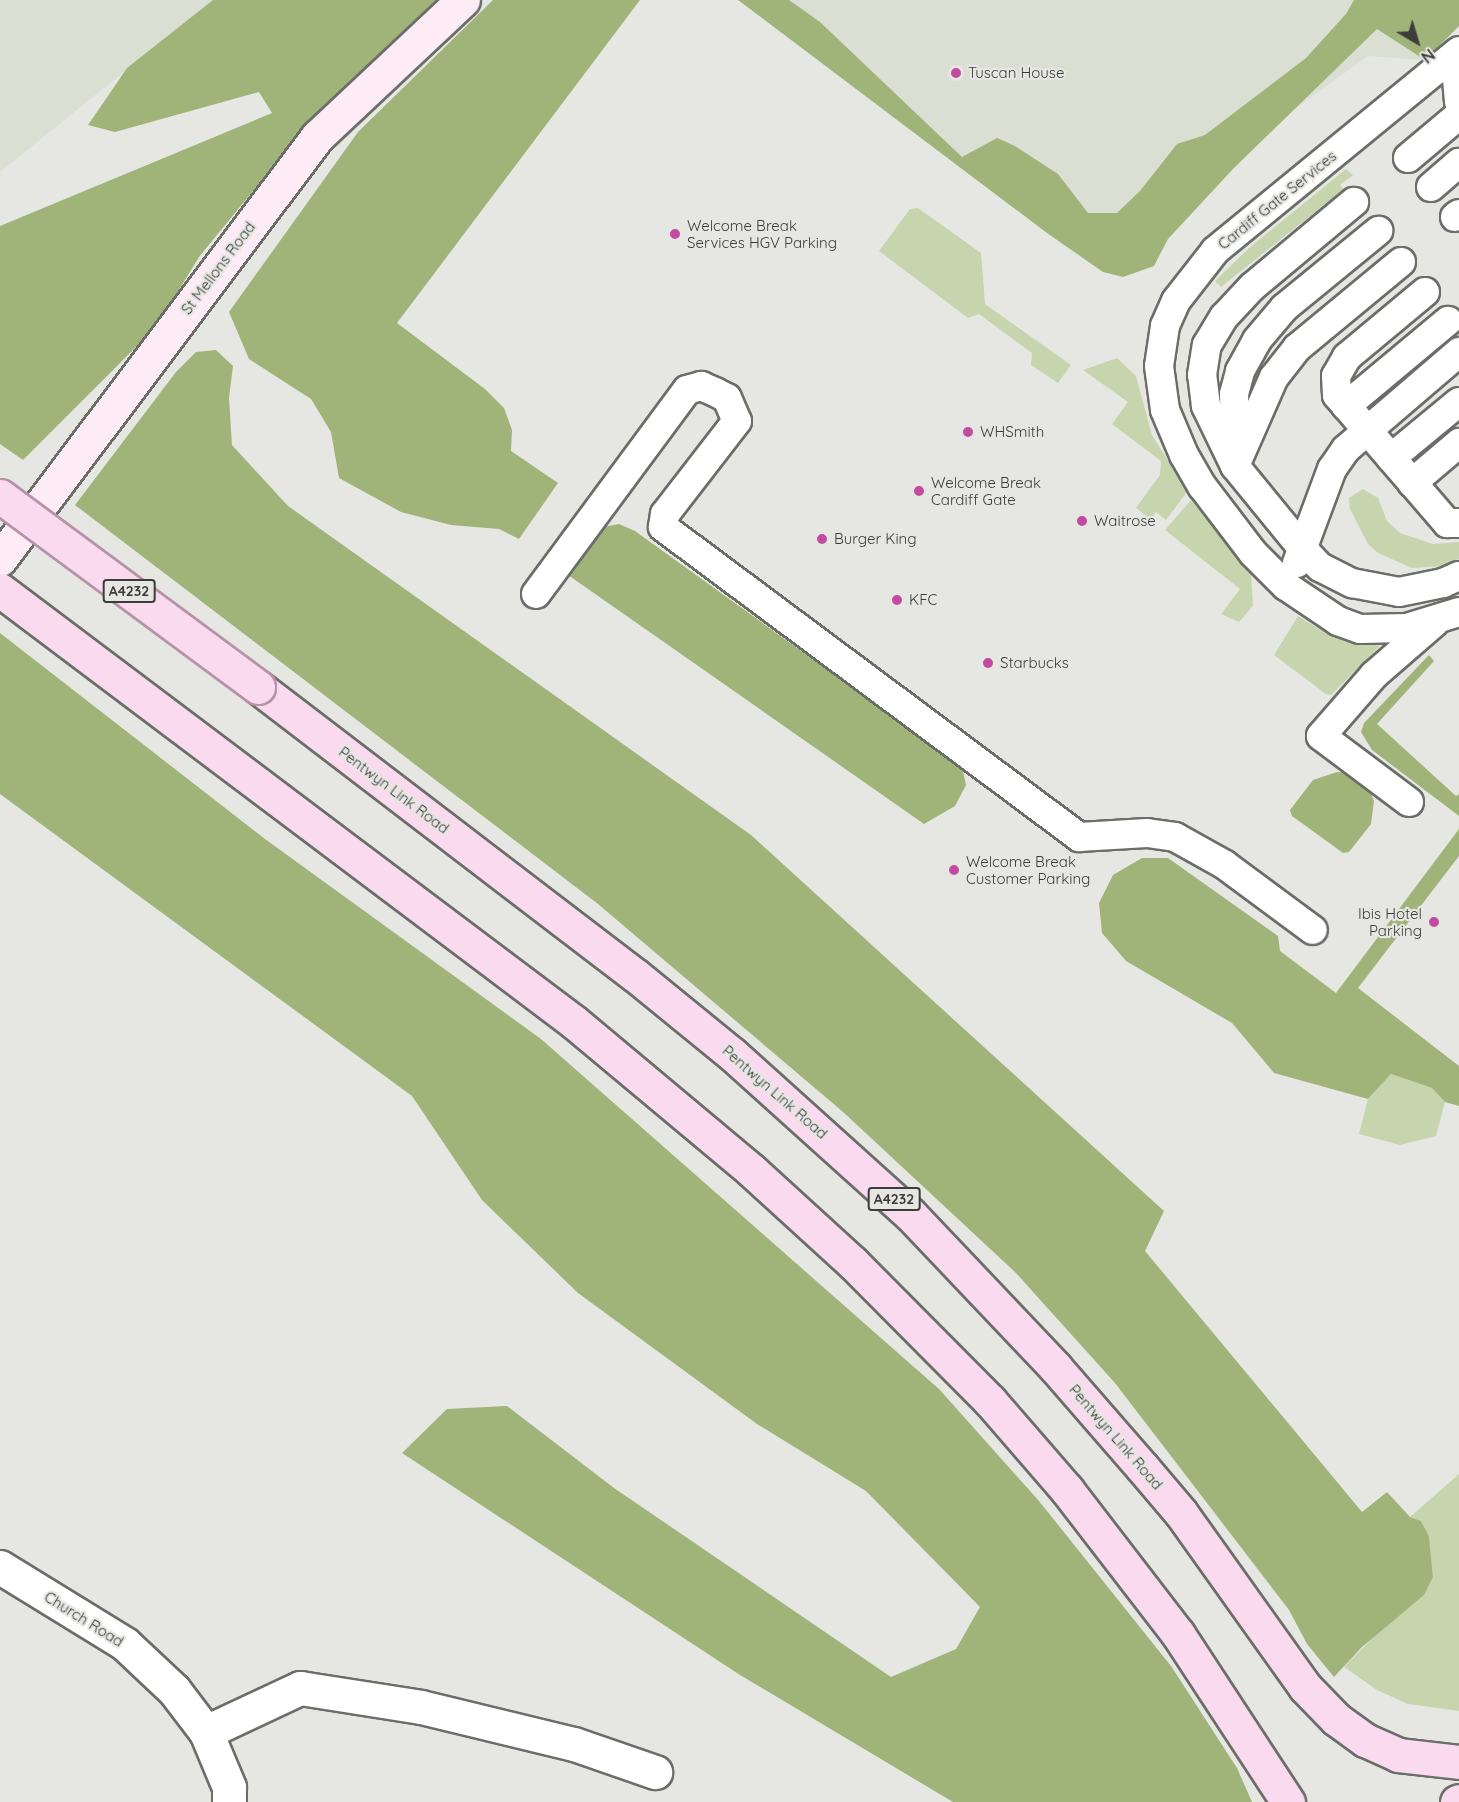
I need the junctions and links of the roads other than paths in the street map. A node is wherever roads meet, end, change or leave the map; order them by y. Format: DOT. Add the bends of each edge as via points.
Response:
graph roads {
  1 [pos="463,0"];
  2 [pos="1458,54"];
  3 [pos="1459,102"];
  4 [pos="1459,115"];
  5 [pos="1408,158"];
  6 [pos="1459,163"];
  7 [pos="1431,187"];
  8 [pos="1354,202"];
  9 [pos="1378,231"];
  10 [pos="1401,262"];
  11 [pos="1425,292"];
  12 [pos="1448,321"];
  13 [pos="1459,352"];
  14 [pos="1459,402"];
  15 [pos="1346,406"];
  16 [pos="1367,430"];
  17 [pos="1459,443"];
  18 [pos="1391,458"];
  19 [pos="1235,466"];
  20 [pos="1412,483"];
  21 [pos="0,496"];
  22 [pos="1459,523"];
  23 [pos="1303,549"];
  24 [pos="0,559"];
  25 [pos="1459,576"];
  26 [pos="1286,586"];
  27 [pos="0,590"];
  28 [pos="536,594"];
  29 [pos="1448,616"];
  30 [pos="1408,802"];
  31 [pos="1313,930"];
  32 [pos="0,1567"];
  33 [pos="206,1732"];
  34 [pos="1459,1762"];
  35 [pos="655,1772"];
  36 [pos="229,1802"];
  37 [pos="1288,1802"];
  1 -- 24 [label="main road, St Mellons Road" via="317,136"];
  2 -- 3 [label="lane"];
  2 -- 26 [label="lane, Cardiff Gate Services" via="1215,251 1176,302 1165,326 1160,390 1174,436 1202,486 1253,553"];
  4 -- 5 [label="lane"];
  6 -- 7 [label="lane"];
  8 -- 19 [label="lane" via="1252,287 1224,317 1207,345 1202,375 1206,406"];
  9 -- 19 [label="lane" via="1284,308 1257,340 1240,371 1234,394"];
  10 -- 19 [label="lane" via="1297,348 1274,377"];
  11 -- 15 [label="lane" via="1347,357 1335,376 1337,395"];
  12 -- 15 [label="lane"];
  13 -- 16 [label="lane"];
  14 -- 18 [label="lane"];
  15 -- 16 [label="lane"];
  16 -- 18 [label="lane"];
  16 -- 23 [label="lane" via="1332,469"];
  17 -- 20 [label="lane"];
  18 -- 20 [label="lane"];
  19 -- 23 [label="lane"];
  20 -- 22 [label="lane" via="1447,523"];
  21 -- 34 [label="main road, Pentwyn Link Road / A4232, bridge" via="258,687 732,1054 910,1214 1048,1359 1181,1513 1305,1687 1331,1715 1365,1740 1398,1755"];
  23 -- 25 [label="lane" via="1320,567 1368,588 1399,592 1443,584"];
  23 -- 26 [label="lane"];
  26 -- 29 [label="lane, Cardiff Gate Services" via="1338,621 1360,628 1384,631"];
  27 -- 37 [label="main road" via="574,1022 752,1170 909,1318 990,1401 1127,1565 1215,1686"];
  28 -- 31 [label="lane" via="687,390 701,386 715,392 727,398 738,422 665,514 663,527 1079,837 1147,833 1175,837 1225,865"];
  29 -- 30 [label="lane" via="1374,675 1321,736"];
  32 -- 33 [label="street, Church Road" via="125,1644 174,1690"];
  33 -- 35 [label="street" via="300,1688 454,1715 574,1744"];
  33 -- 36 [label="street, Church Road" via="229,1787"];
}
